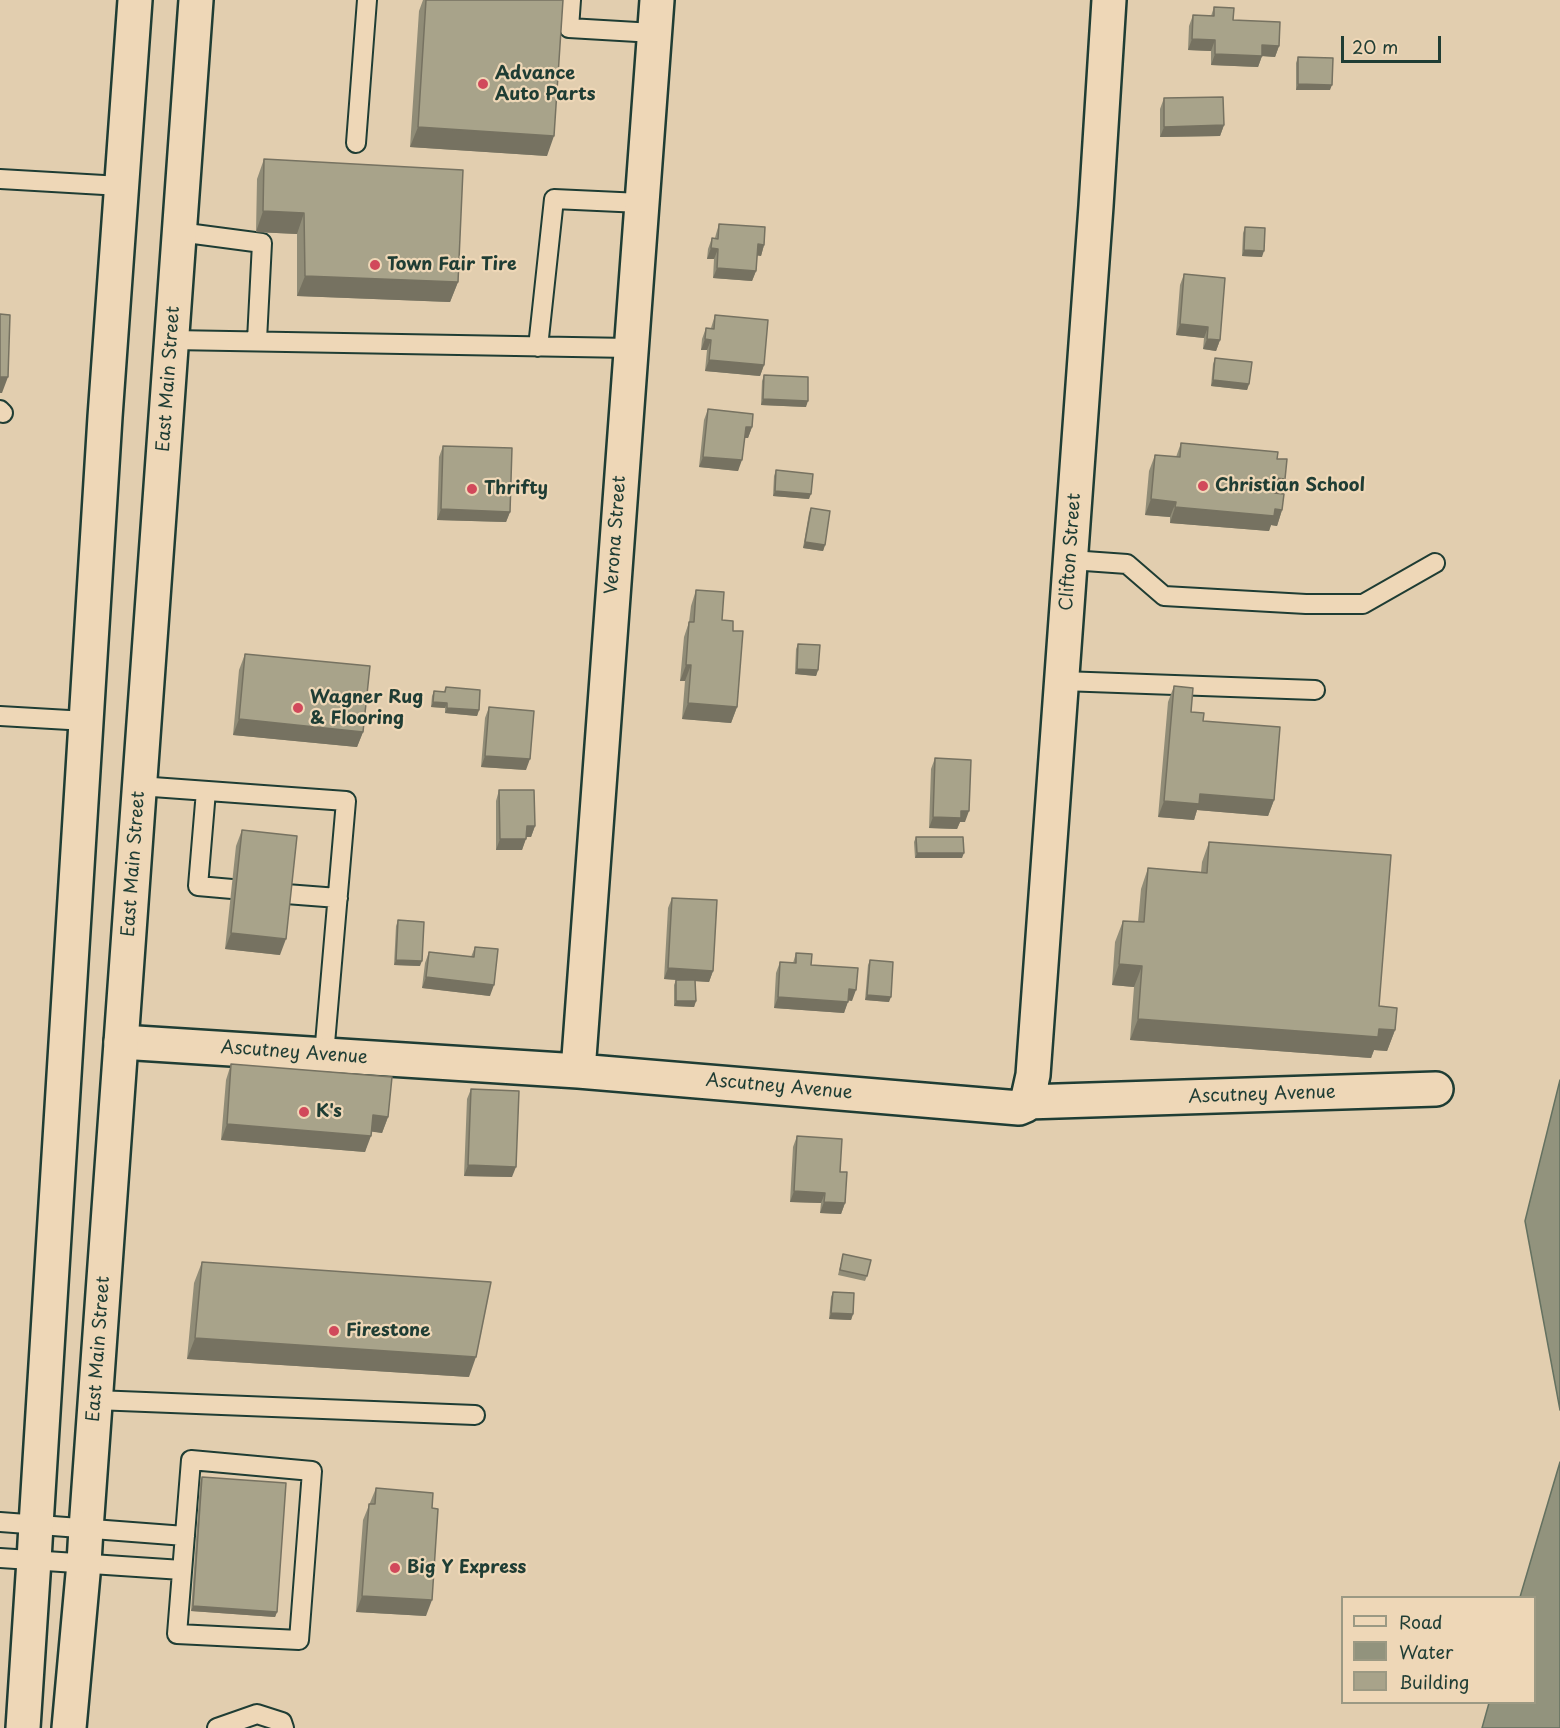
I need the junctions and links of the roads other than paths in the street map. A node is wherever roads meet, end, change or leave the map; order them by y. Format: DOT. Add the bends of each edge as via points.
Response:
graph roads {
  1 [pos="135,0"];
  2 [pos="196,0"];
  3 [pos="367,0"];
  4 [pos="571,0"];
  5 [pos="657,0"];
  6 [pos="1109,0"];
  7 [pos="654,33"];
  8 [pos="356,143"];
  9 [pos="0,179"];
  10 [pos="121,186"];
  11 [pos="641,203"];
  12 [pos="179,232"];
  13 [pos="172,340"];
  14 [pos="257,340"];
  15 [pos="538,346"];
  16 [pos="630,348"];
  17 [pos="1071,560"];
  18 [pos="1435,563"];
  19 [pos="1062,681"];
  20 [pos="1315,690"];
  21 [pos="0,716"];
  22 [pos="86,721"];
  23 [pos="140,786"];
  24 [pos="206,791"];
  25 [pos="232,889"];
  26 [pos="286,894"];
  27 [pos="338,898"];
  28 [pos="121,1042"];
  29 [pos="324,1055"];
  30 [pos="578,1071"];
  31 [pos="1436,1089"];
  32 [pos="1027,1102"];
  33 [pos="95,1400"];
  34 [pos="475,1415"];
  35 [pos="0,1522"];
  36 [pos="36,1525"];
  37 [pos="86,1529"];
  38 [pos="185,1536"];
  39 [pos="0,1558"];
  40 [pos="34,1560"];
  41 [pos="84,1563"];
  42 [pos="182,1570"];
  43 [pos="75,1727"];
  44 [pos="23,1728"];
  45 [pos="217,1728"];
  46 [pos="284,1728"];
  1 -- 10 [label="main road"];
  2 -- 12 [label="main road, East Main Street"];
  3 -- 8 [label="lane"];
  4 -- 7 [label="lane" via="569,28"];
  5 -- 7 [label="main road, Verona Street"];
  6 -- 17 [label="main road, Clifton Street"];
  7 -- 11 [label="main road, Verona Street"];
  9 -- 10 [label="lane"];
  10 -- 22 [label="main road"];
  11 -- 15 [label="lane" via="554,199"];
  11 -- 16 [label="main road, Verona Street"];
  12 -- 13 [label="main road, East Main Street"];
  12 -- 14 [label="lane" via="262,243"];
  13 -- 14 [label="lane"];
  13 -- 23 [label="main road, East Main Street"];
  14 -- 15 [label="lane"];
  15 -- 16 [label="lane"];
  16 -- 30 [label="main road, Verona Street"];
  17 -- 18 [label="lane" via="1126,564 1164,597 1306,604 1363,604"];
  17 -- 19 [label="main road, Clifton Street"];
  19 -- 20 [label="lane"];
  19 -- 32 [label="main road, Clifton Street" via="1033,1075"];
  21 -- 22 [label="lane"];
  22 -- 36 [label="main road"];
  23 -- 24 [label="lane"];
  23 -- 28 [label="main road, East Main Street"];
  24 -- 25 [label="lane" via="198,886"];
  24 -- 27 [label="lane" via="346,801"];
  26 -- 27 [label="lane"];
  27 -- 29 [label="lane"];
  28 -- 29 [label="main road, Ascutney Avenue"];
  28 -- 33 [label="main road, East Main Street"];
  29 -- 30 [label="main road, Ascutney Avenue"];
  30 -- 32 [label="main road, Ascutney Avenue" via="1019,1108"];
  31 -- 32 [label="main road, Ascutney Avenue"];
  33 -- 34 [label="lane"];
  33 -- 37 [label="main road, East Main Street"];
  35 -- 36 [label="lane"];
  36 -- 37 [label="lane"];
  36 -- 40 [label="main road"];
  37 -- 38 [label="lane"];
  37 -- 41 [label="main road, East Main Street"];
  38 -- 42 [label="lane"];
  38 -- 42 [label="lane" via="191,1460 312,1471 299,1640 177,1634"];
  39 -- 40 [label="lane"];
  40 -- 41 [label="lane"];
  40 -- 44 [label="main road"];
  41 -- 42 [label="lane"];
  41 -- 43 [label="main road, East Main Street"];
  45 -- 46 [label="lane" via="257,1714 282,1722"];
}
